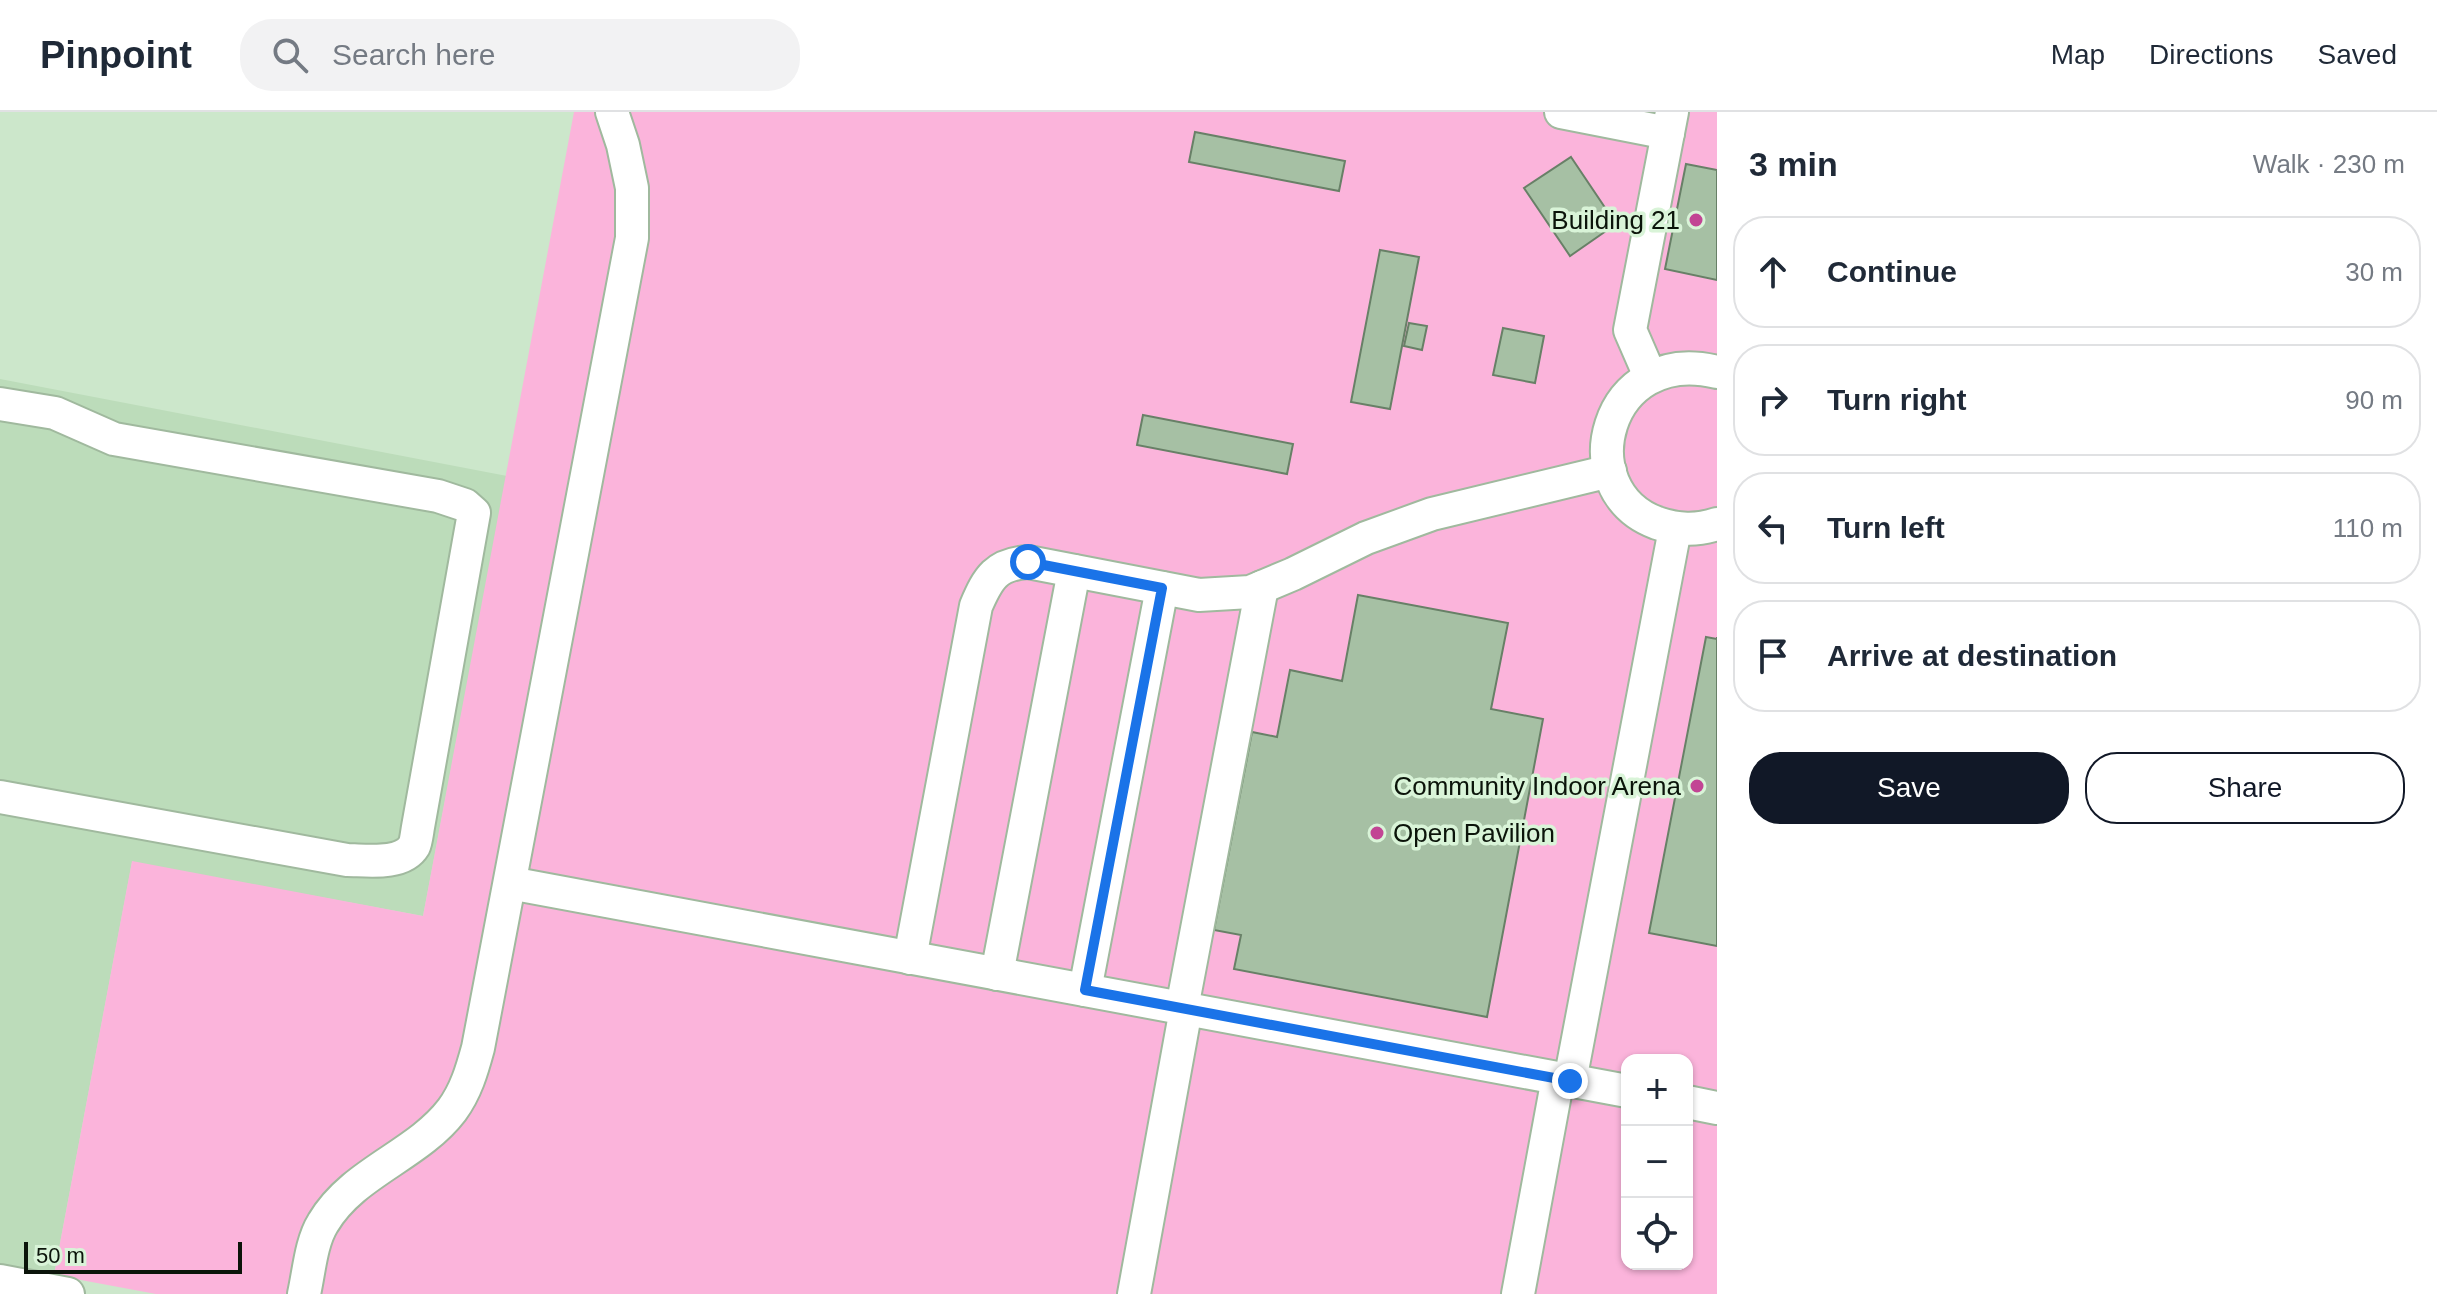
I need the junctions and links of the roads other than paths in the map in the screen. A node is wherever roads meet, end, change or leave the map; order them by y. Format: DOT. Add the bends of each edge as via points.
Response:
graph roads {
  1 [pos="612,112"];
  2 [pos="1561,112"];
  3 [pos="1670,123"];
  4 [pos="1717,372"];
  5 [pos="1650,376"];
  6 [pos="0,404"];
  7 [pos="1610,471"];
  8 [pos="1717,524"];
  9 [pos="1675,529"];
  10 [pos="1074,571"];
  11 [pos="1262,587"];
  12 [pos="1162,588"];
  13 [pos="0,797"];
  14 [pos="510,883"];
  15 [pos="910,958"];
  16 [pos="997,974"];
  17 [pos="1085,990"];
  18 [pos="1184,1008"];
  19 [pos="1564,1079"];
  20 [pos="1621,1090"];
  21 [pos="1693,1103"];
  22 [pos="1717,1108"];
  23 [pos="0,1281"];
  24 [pos="68,1294"];
  25 [pos="304,1294"];
  26 [pos="1134,1294"];
  27 [pos="1518,1294"];
  1 -- 14 [label="street" via="632,188 632,238"];
  2 -- 3 [label="street"];
  3 -- 5 [label="street" via="1630,330"];
  4 -- 5 [label="street" via="1696,367"];
  5 -- 7 [label="street" via="1623,399 1610,424"];
  6 -- 13 [label="street" via="55,413 114,439 438,496 474,513 414,847 402,857 347,860"];
  7 -- 9 [label="street" via="1627,502 1648,520"];
  7 -- 11 [label="street" via="1432,514"];
  8 -- 9 [label="street"];
  9 -- 19 [label="street"];
  10 -- 12 [label="street"];
  10 -- 15 [label="street" via="1011,563 984,586"];
  10 -- 16 [label="street"];
  11 -- 12 [label="street" via="1199,595"];
  11 -- 18 [label="street"];
  12 -- 17 [label="street"];
  14 -- 15 [label="street"];
  14 -- 25 [label="street" via="468,1081 451,1111 345,1196 322,1224"];
  15 -- 16 [label="street"];
  16 -- 17 [label="street"];
  17 -- 18 [label="street"];
  18 -- 19 [label="street"];
  18 -- 26 [label="street"];
  19 -- 20 [label="street"];
  19 -- 27 [label="street"];
  21 -- 22 [label="street"];
  23 -- 24 [label="street"];
}
